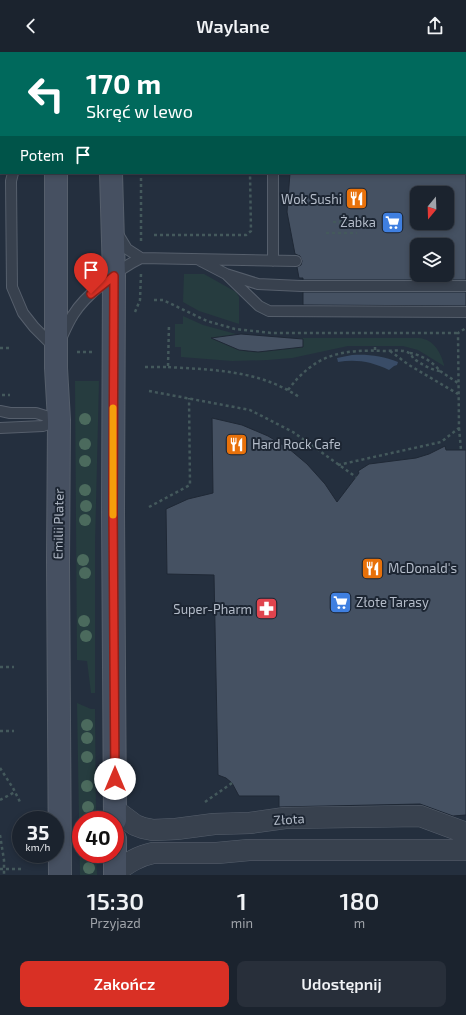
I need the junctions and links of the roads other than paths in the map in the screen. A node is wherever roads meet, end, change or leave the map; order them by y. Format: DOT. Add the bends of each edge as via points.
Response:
graph roads {
  1 [pos="13,174"];
  2 [pos="56,174"];
  3 [pos="111,174"];
  4 [pos="273,174"];
  5 [pos="113,226"];
  6 [pos="141,258"];
  7 [pos="195,258"];
  8 [pos="274,261"];
  9 [pos="296,261"];
  10 [pos="226,274"];
  11 [pos="114,276"];
  12 [pos="466,286"];
  13 [pos="466,312"];
  14 [pos="66,350"];
  15 [pos="0,411"];
  16 [pos="59,420"];
  17 [pos="0,428"];
  18 [pos="115,811"];
  19 [pos="124,819"];
  20 [pos="466,833"];
  21 [pos="466,850"];
  22 [pos="115,863"];
  23 [pos="115,874"];
  24 [pos="60,875"];
  1 -- 14 [label="lane" via="12,287 23,313 34,327"];
  2 -- 14 [label="street, Emilii Plater"];
  3 -- 5 [label="street"];
  4 -- 8 [label="lane"];
  5 -- 6 [label="lane" via="127,249"];
  5 -- 11 [label="street"];
  6 -- 7 [label="lane"];
  6 -- 11 [label="lane"];
  7 -- 8 [label="lane"];
  7 -- 10 [label="lane"];
  8 -- 9 [label="lane"];
  10 -- 12 [label="lane" via="258,284 294,286"];
  10 -- 13 [label="lane" via="259,306 269,311"];
  11 -- 14 [label="lane" via="91,294 73,315"];
  11 -- 18 [label="street"];
  14 -- 16 [label="street, Emilii Plater"];
  15 -- 16 [label="lane" via="36,413"];
  16 -- 17 [label="lane" via="43,426"];
  16 -- 24 [label="street, Emilii Plater"];
  19 -- 20 [label="street, Złota" via="153,830 285,818 420,816"];
  21 -- 23 [label="street" via="249,850 153,853 134,859"];
  22 -- 23 [label="street"];
}
